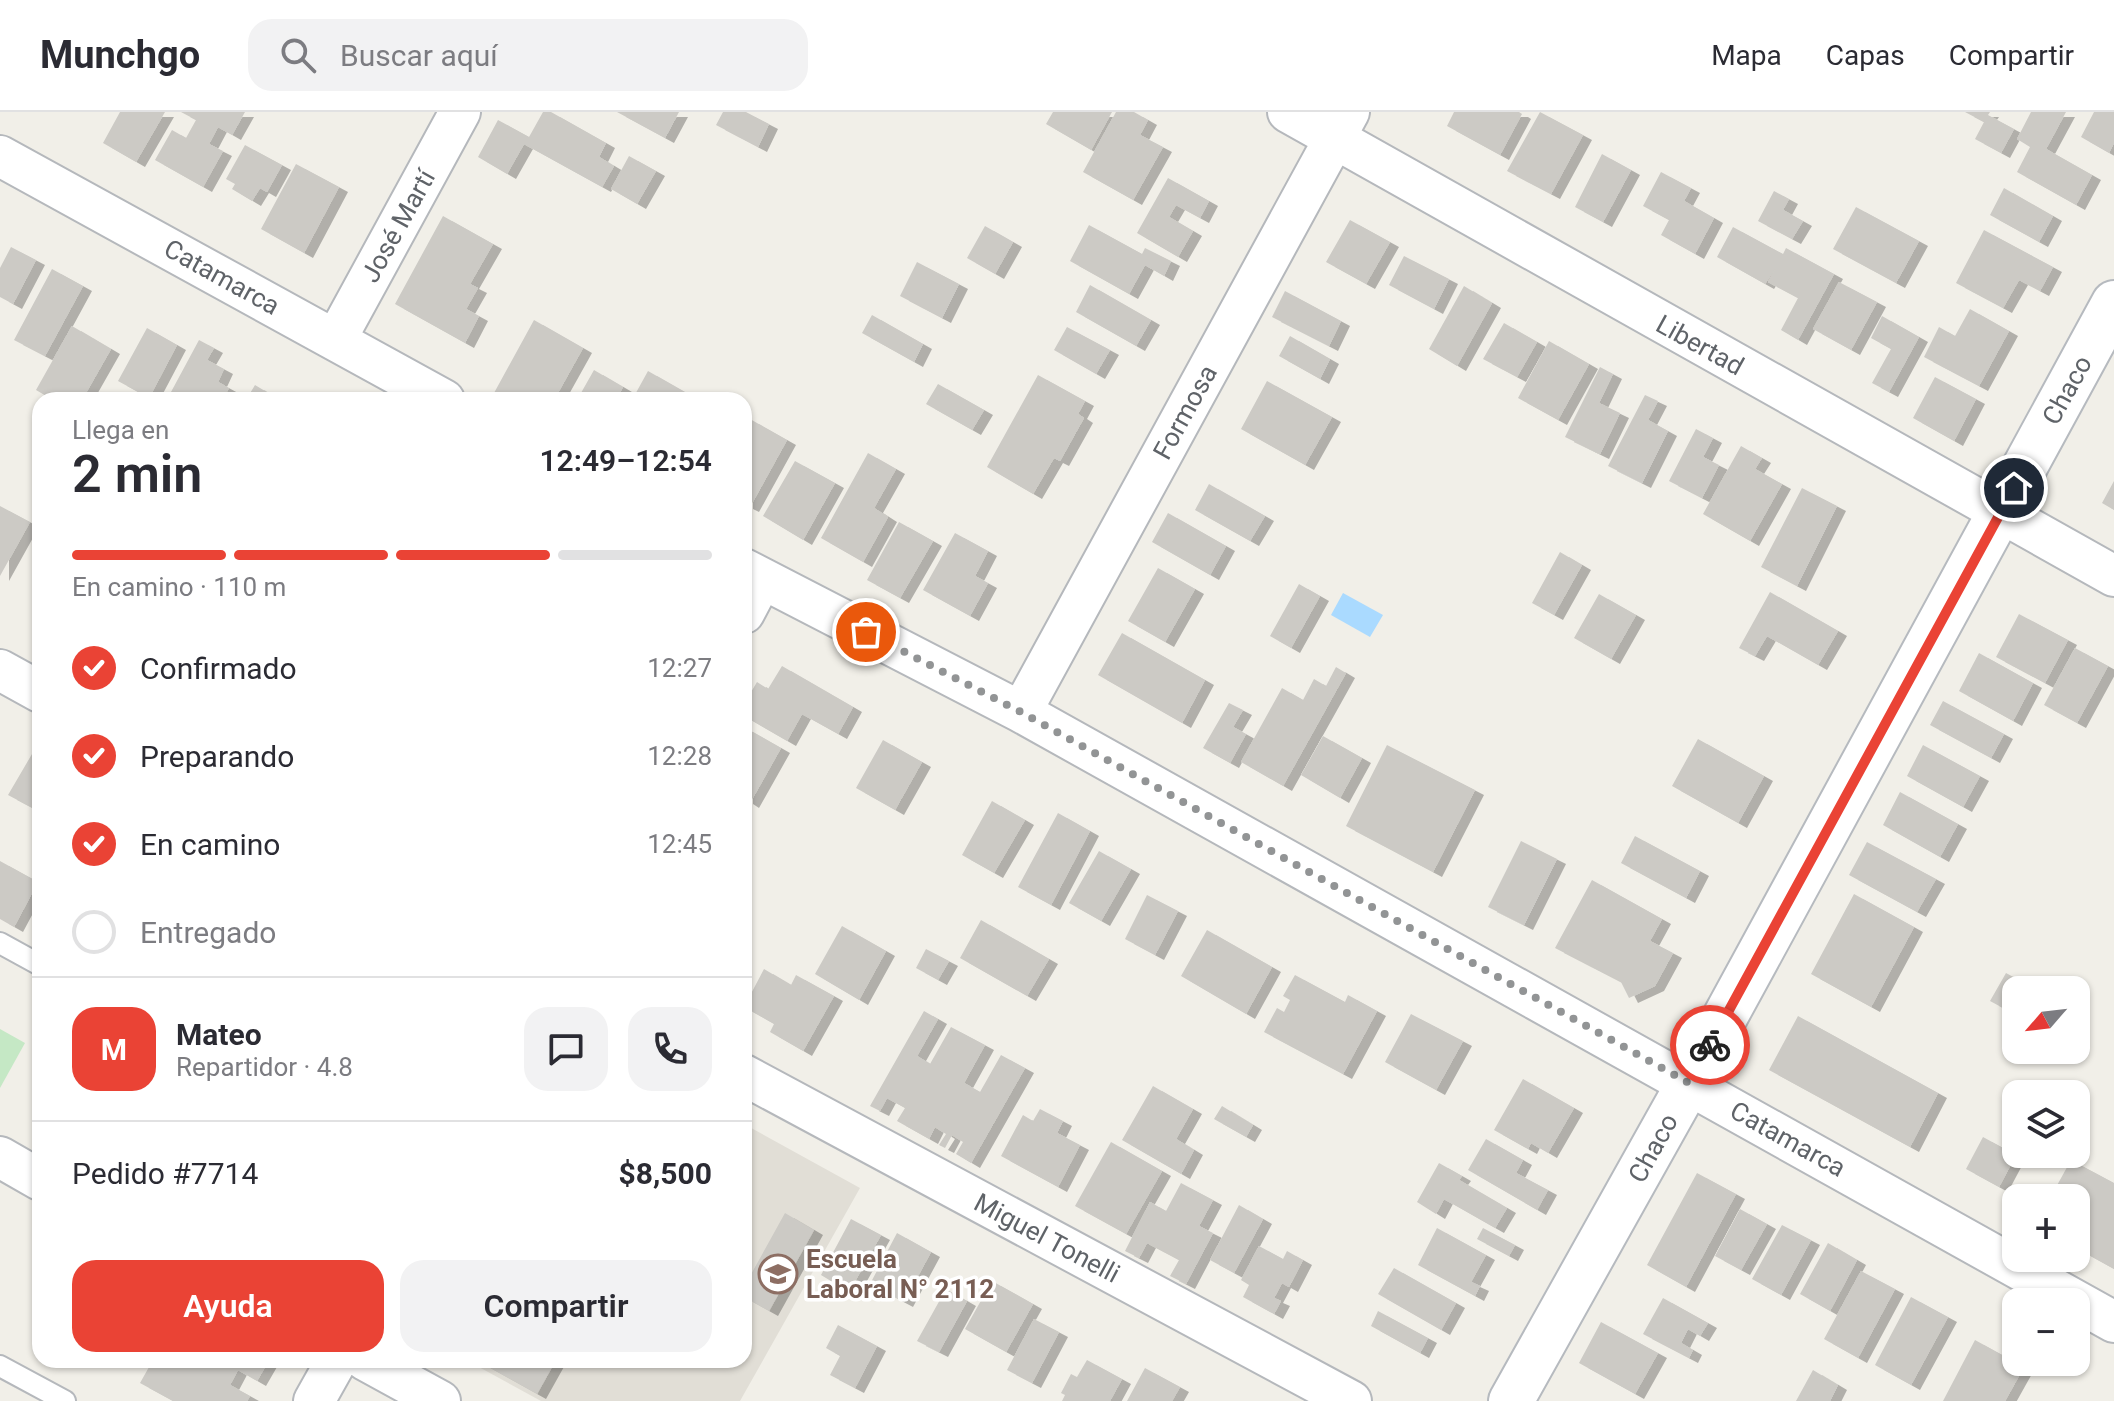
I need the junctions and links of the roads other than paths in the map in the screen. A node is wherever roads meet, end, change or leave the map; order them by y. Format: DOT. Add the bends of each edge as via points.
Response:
graph roads {
  1 [pos="460,112"];
  2 [pos="1288,112"];
  3 [pos="1342,125"];
  4 [pos="0,156"];
  5 [pos="2114,303"];
  6 [pos="336,339"];
  7 [pos="430,392"];
  8 [pos="2000,514"];
  9 [pos="2114,576"];
  10 [pos="752,588"];
  11 [pos="0,670"];
  12 [pos="32,688"];
  13 [pos="1021,712"];
  14 [pos="0,943"];
  15 [pos="32,961"];
  16 [pos="752,1079"];
  17 [pos="1689,1083"];
  18 [pos="0,1157"];
  19 [pos="32,1175"];
  20 [pos="2114,1322"];
  21 [pos="0,1366"];
  22 [pos="333,1368"];
  23 [pos="380,1368"];
  24 [pos="65,1401"];
  25 [pos="314,1401"];
  26 [pos="440,1401"];
  27 [pos="1351,1401"];
  28 [pos="1511,1401"];
  1 -- 6 [label="street, José Martí"];
  2 -- 3 [label="street, Libertad"];
  3 -- 8 [label="street, Libertad"];
  3 -- 13 [label="street, Formosa"];
  4 -- 6 [label="street, Catamarca"];
  5 -- 8 [label="main road, Chaco"];
  6 -- 7 [label="street, Catamarca"];
  8 -- 9 [label="street, Libertad"];
  8 -- 17 [label="main road, Chaco"];
  10 -- 13 [label="street, Catamarca"];
  11 -- 12 [label="street"];
  13 -- 17 [label="street, Catamarca"];
  14 -- 15 [label="lane"];
  16 -- 27 [label="street, Miguel Tonelli"];
  17 -- 20 [label="street, Catamarca"];
  17 -- 28 [label="main road, Chaco"];
  18 -- 19 [label="street"];
  21 -- 24 [label="lane"];
  22 -- 25 [label="street"];
  23 -- 26 [label="street"];
}
